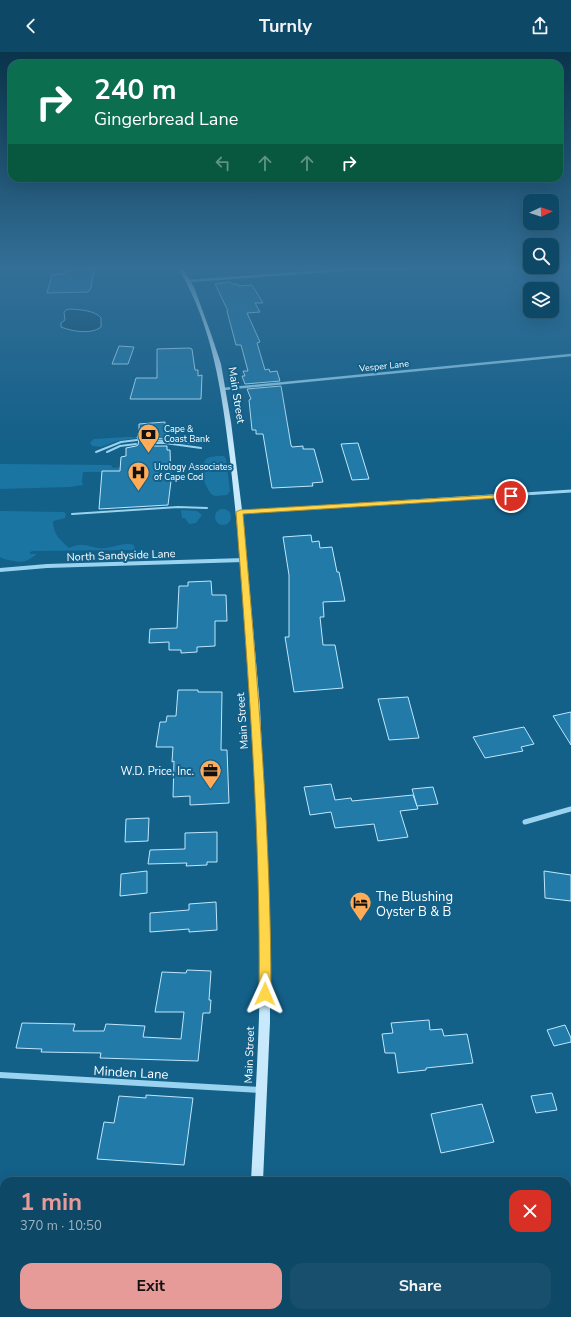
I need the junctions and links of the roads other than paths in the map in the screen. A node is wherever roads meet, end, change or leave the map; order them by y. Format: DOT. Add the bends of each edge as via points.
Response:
graph roads {
  1 [pos="206,327"];
  2 [pos="571,354"];
  3 [pos="223,389"];
  4 [pos="137,440"];
  5 [pos="148,440"];
  6 [pos="148,443"];
  7 [pos="194,443"];
  8 [pos="136,444"];
  9 [pos="201,448"];
  10 [pos="96,452"];
  11 [pos="107,452"];
  12 [pos="571,492"];
  13 [pos="208,508"];
  14 [pos="240,512"];
  15 [pos="72,514"];
  16 [pos="244,560"];
  17 [pos="0,570"];
  18 [pos="571,809"];
  19 [pos="525,822"];
  20 [pos="0,1075"];
  21 [pos="261,1090"];
  22 [pos="257,1177"];
  1 -- 3 [label="main road, Main Street"];
  2 -- 3 [label="street, Vesper Lane"];
  3 -- 14 [label="main road, Main Street"];
  4 -- 10 [label="lane" via="121,442"];
  5 -- 7 [label="lane"];
  6 -- 9 [label="lane"];
  8 -- 11 [label="lane" via="120,446"];
  12 -- 14 [label="street"];
  13 -- 15 [label="lane" via="178,507"];
  14 -- 16 [label="main road, Main Street"];
  16 -- 17 [label="street, North Sandyside Lane" via="47,566"];
  16 -- 21 [label="main road, Main Street" via="256,707 262,828 265,966"];
  18 -- 19 [label="street"];
  20 -- 21 [label="street, Minden Lane"];
  21 -- 22 [label="main road, Main Street"];
}
